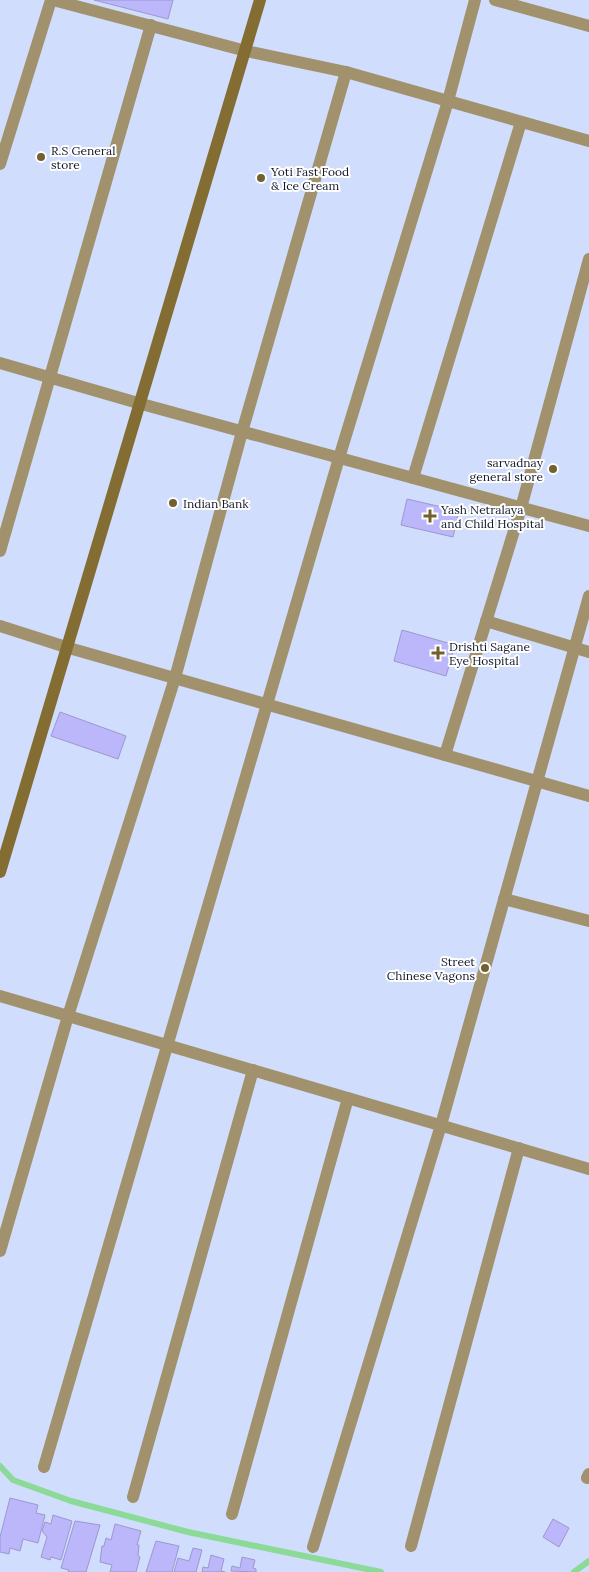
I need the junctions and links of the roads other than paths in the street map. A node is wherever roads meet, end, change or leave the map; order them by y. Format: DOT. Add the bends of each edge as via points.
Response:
graph roads {
  1 [pos="52,0"];
  2 [pos="260,0"];
  3 [pos="475,0"];
  4 [pos="495,0"];
  5 [pos="151,25"];
  6 [pos="589,26"];
  7 [pos="246,51"];
  8 [pos="346,72"];
  9 [pos="448,101"];
  10 [pos="522,122"];
  11 [pos="589,141"];
  12 [pos="1,161"];
  13 [pos="589,259"];
  14 [pos="0,363"];
  15 [pos="50,378"];
  16 [pos="138,403"];
  17 [pos="242,432"];
  18 [pos="339,458"];
  19 [pos="413,478"];
  20 [pos="521,508"];
  21 [pos="589,526"];
  22 [pos="0,551"];
  23 [pos="589,596"];
  24 [pos="486,621"];
  25 [pos="0,626"];
  26 [pos="69,648"];
  27 [pos="574,648"];
  28 [pos="589,652"];
  29 [pos="175,678"];
  30 [pos="267,704"];
  31 [pos="444,755"];
  32 [pos="536,781"];
  33 [pos="589,796"];
  34 [pos="0,872"];
  35 [pos="504,899"];
  36 [pos="589,921"];
  37 [pos="0,996"];
  38 [pos="68,1016"];
  39 [pos="168,1045"];
  40 [pos="253,1070"];
  41 [pos="348,1098"];
  42 [pos="441,1125"];
  43 [pos="519,1148"];
  44 [pos="589,1170"];
  45 [pos="0,1251"];
  46 [pos="44,1466"];
  47 [pos="133,1497"];
  48 [pos="232,1514"];
  49 [pos="411,1546"];
  50 [pos="313,1547"];
  1 -- 5 [label="street"];
  1 -- 12 [label="street"];
  2 -- 7 [label="street"];
  3 -- 9 [label="street"];
  4 -- 6 [label="street"];
  5 -- 7 [label="street"];
  5 -- 15 [label="street"];
  7 -- 8 [label="street"];
  7 -- 16 [label="street"];
  8 -- 9 [label="street"];
  8 -- 17 [label="street"];
  9 -- 10 [label="street"];
  9 -- 18 [label="street"];
  10 -- 11 [label="street"];
  10 -- 19 [label="street"];
  13 -- 20 [label="street"];
  14 -- 15 [label="street"];
  15 -- 16 [label="street"];
  15 -- 22 [label="street"];
  16 -- 17 [label="street"];
  16 -- 26 [label="street"];
  17 -- 18 [label="street"];
  17 -- 29 [label="street"];
  18 -- 19 [label="street"];
  18 -- 30 [label="street"];
  19 -- 20 [label="street"];
  20 -- 21 [label="street"];
  20 -- 24 [label="street"];
  23 -- 27 [label="street"];
  24 -- 27 [label="street"];
  24 -- 31 [label="street"];
  25 -- 26 [label="street"];
  26 -- 29 [label="street"];
  26 -- 34 [label="street"];
  27 -- 28 [label="street"];
  27 -- 32 [label="street"];
  29 -- 30 [label="street"];
  29 -- 38 [label="street"];
  30 -- 31 [label="street"];
  30 -- 39 [label="street"];
  31 -- 32 [label="street"];
  32 -- 33 [label="street"];
  32 -- 35 [label="street"];
  35 -- 36 [label="street"];
  35 -- 42 [label="street"];
  37 -- 38 [label="street"];
  38 -- 39 [label="street"];
  38 -- 45 [label="street"];
  39 -- 40 [label="street"];
  39 -- 46 [label="street"];
  40 -- 41 [label="street"];
  40 -- 47 [label="street"];
  41 -- 42 [label="street"];
  41 -- 48 [label="street"];
  42 -- 43 [label="street"];
  42 -- 50 [label="street"];
  43 -- 44 [label="street"];
  43 -- 49 [label="street"];
}
